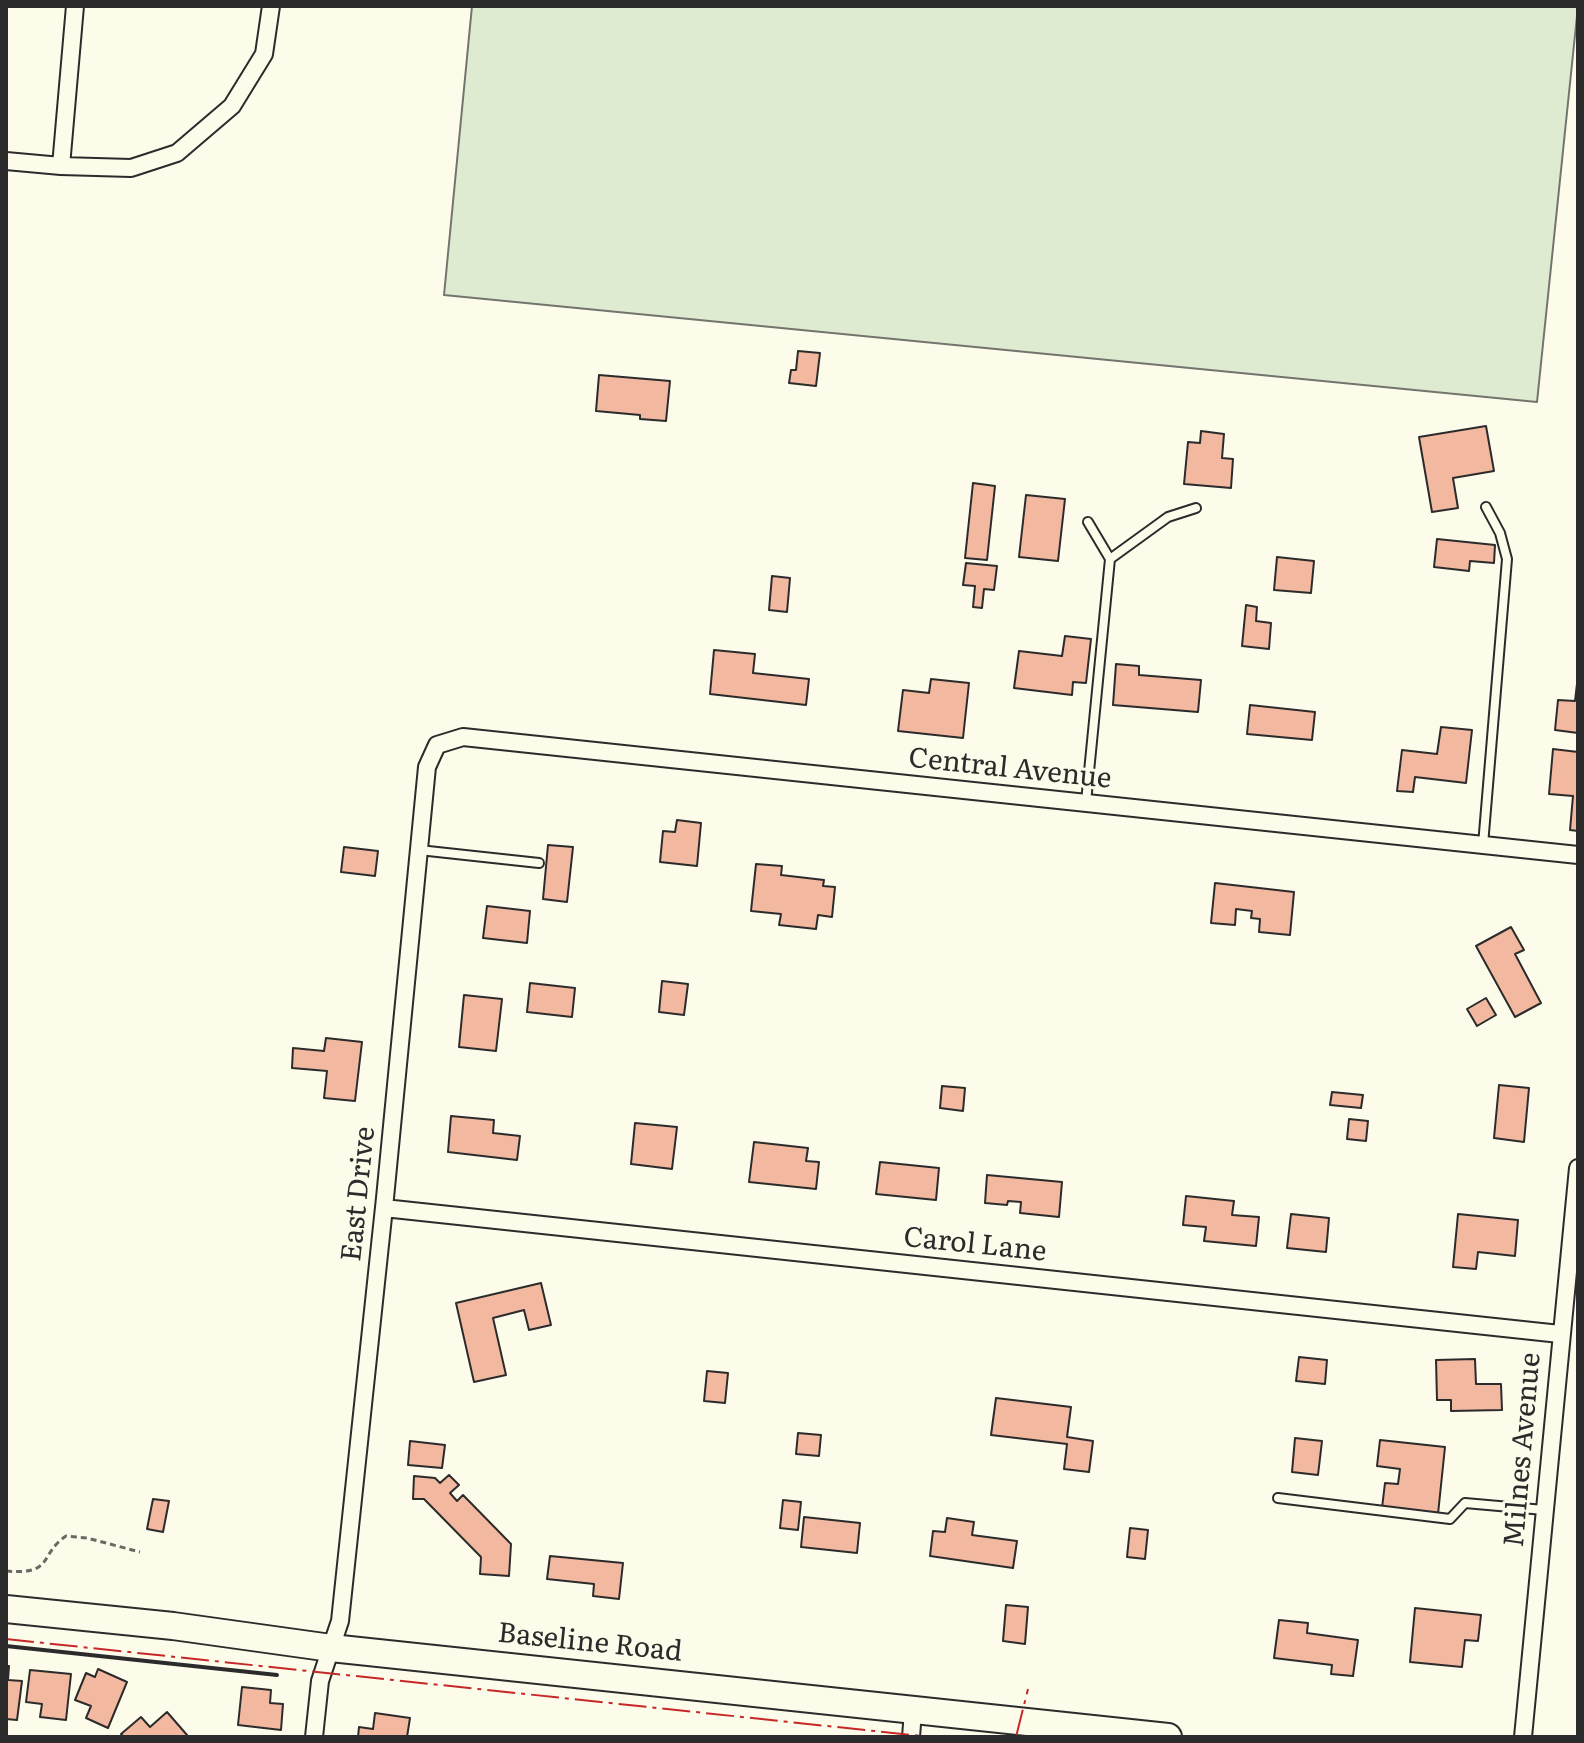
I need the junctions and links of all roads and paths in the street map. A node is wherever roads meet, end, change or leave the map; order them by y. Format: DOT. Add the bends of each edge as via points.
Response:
graph roads {
  1 [pos="75,6"];
  2 [pos="271,6"];
  3 [pos="6,161"];
  4 [pos="61,166"];
  5 [pos="1486,507"];
  6 [pos="1196,508"];
  7 [pos="1088,522"];
  8 [pos="1110,559"];
  9 [pos="437,745"];
  10 [pos="1086,803"];
  11 [pos="1483,845"];
  12 [pos="419,850"];
  13 [pos="1578,855"];
  14 [pos="539,863"];
  15 [pos="1578,1168"];
  16 [pos="384,1208"];
  17 [pos="1560,1334"];
  18 [pos="1278,1498"];
  19 [pos="1544,1510"];
  20 [pos="140,1552"];
  21 [pos="6,1571"];
  22 [pos="6,1609"];
  23 [pos="331,1648"];
  24 [pos="912,1724"];
  25 [pos="314,1737"];
  26 [pos="1168,1737"];
  27 [pos="1523,1737"];
  1 -- 4 [label="street"];
  2 -- 4 [label="street" via="264,54 232,106 177,153 131,168"];
  3 -- 4 [label="street"];
  5 -- 11 [label="lane" via="1507,559"];
  6 -- 8 [label="lane" via="1168,517"];
  7 -- 8 [label="lane"];
  8 -- 10 [label="lane"];
  9 -- 10 [label="street, Central Avenue" via="463,737"];
  9 -- 12 [label="street, East Drive" via="427,767"];
  10 -- 11 [label="street, Central Avenue"];
  11 -- 13 [label="street, Central Avenue"];
  12 -- 14 [label="lane"];
  12 -- 16 [label="street, East Drive"];
  15 -- 17 [label="street, Milnes Avenue"];
  16 -- 17 [label="street, Carol Lane"];
  16 -- 23 [label="street, East Drive" via="340,1621"];
  17 -- 19 [label="street, Milnes Avenue"];
  18 -- 19 [label="lane" via="1450,1519 1465,1503"];
  19 -- 27 [label="street, Milnes Avenue"];
  20 -- 21 [label="path" via="66,1536 54,1544 39,1568"];
  22 -- 23 [label="main road, Baseline Road"];
  23 -- 24 [label="main road, Baseline Road"];
  23 -- 25 [label="street, East Drive" via="320,1681"];
  24 -- 26 [label="main road, Baseline Road"];
}
